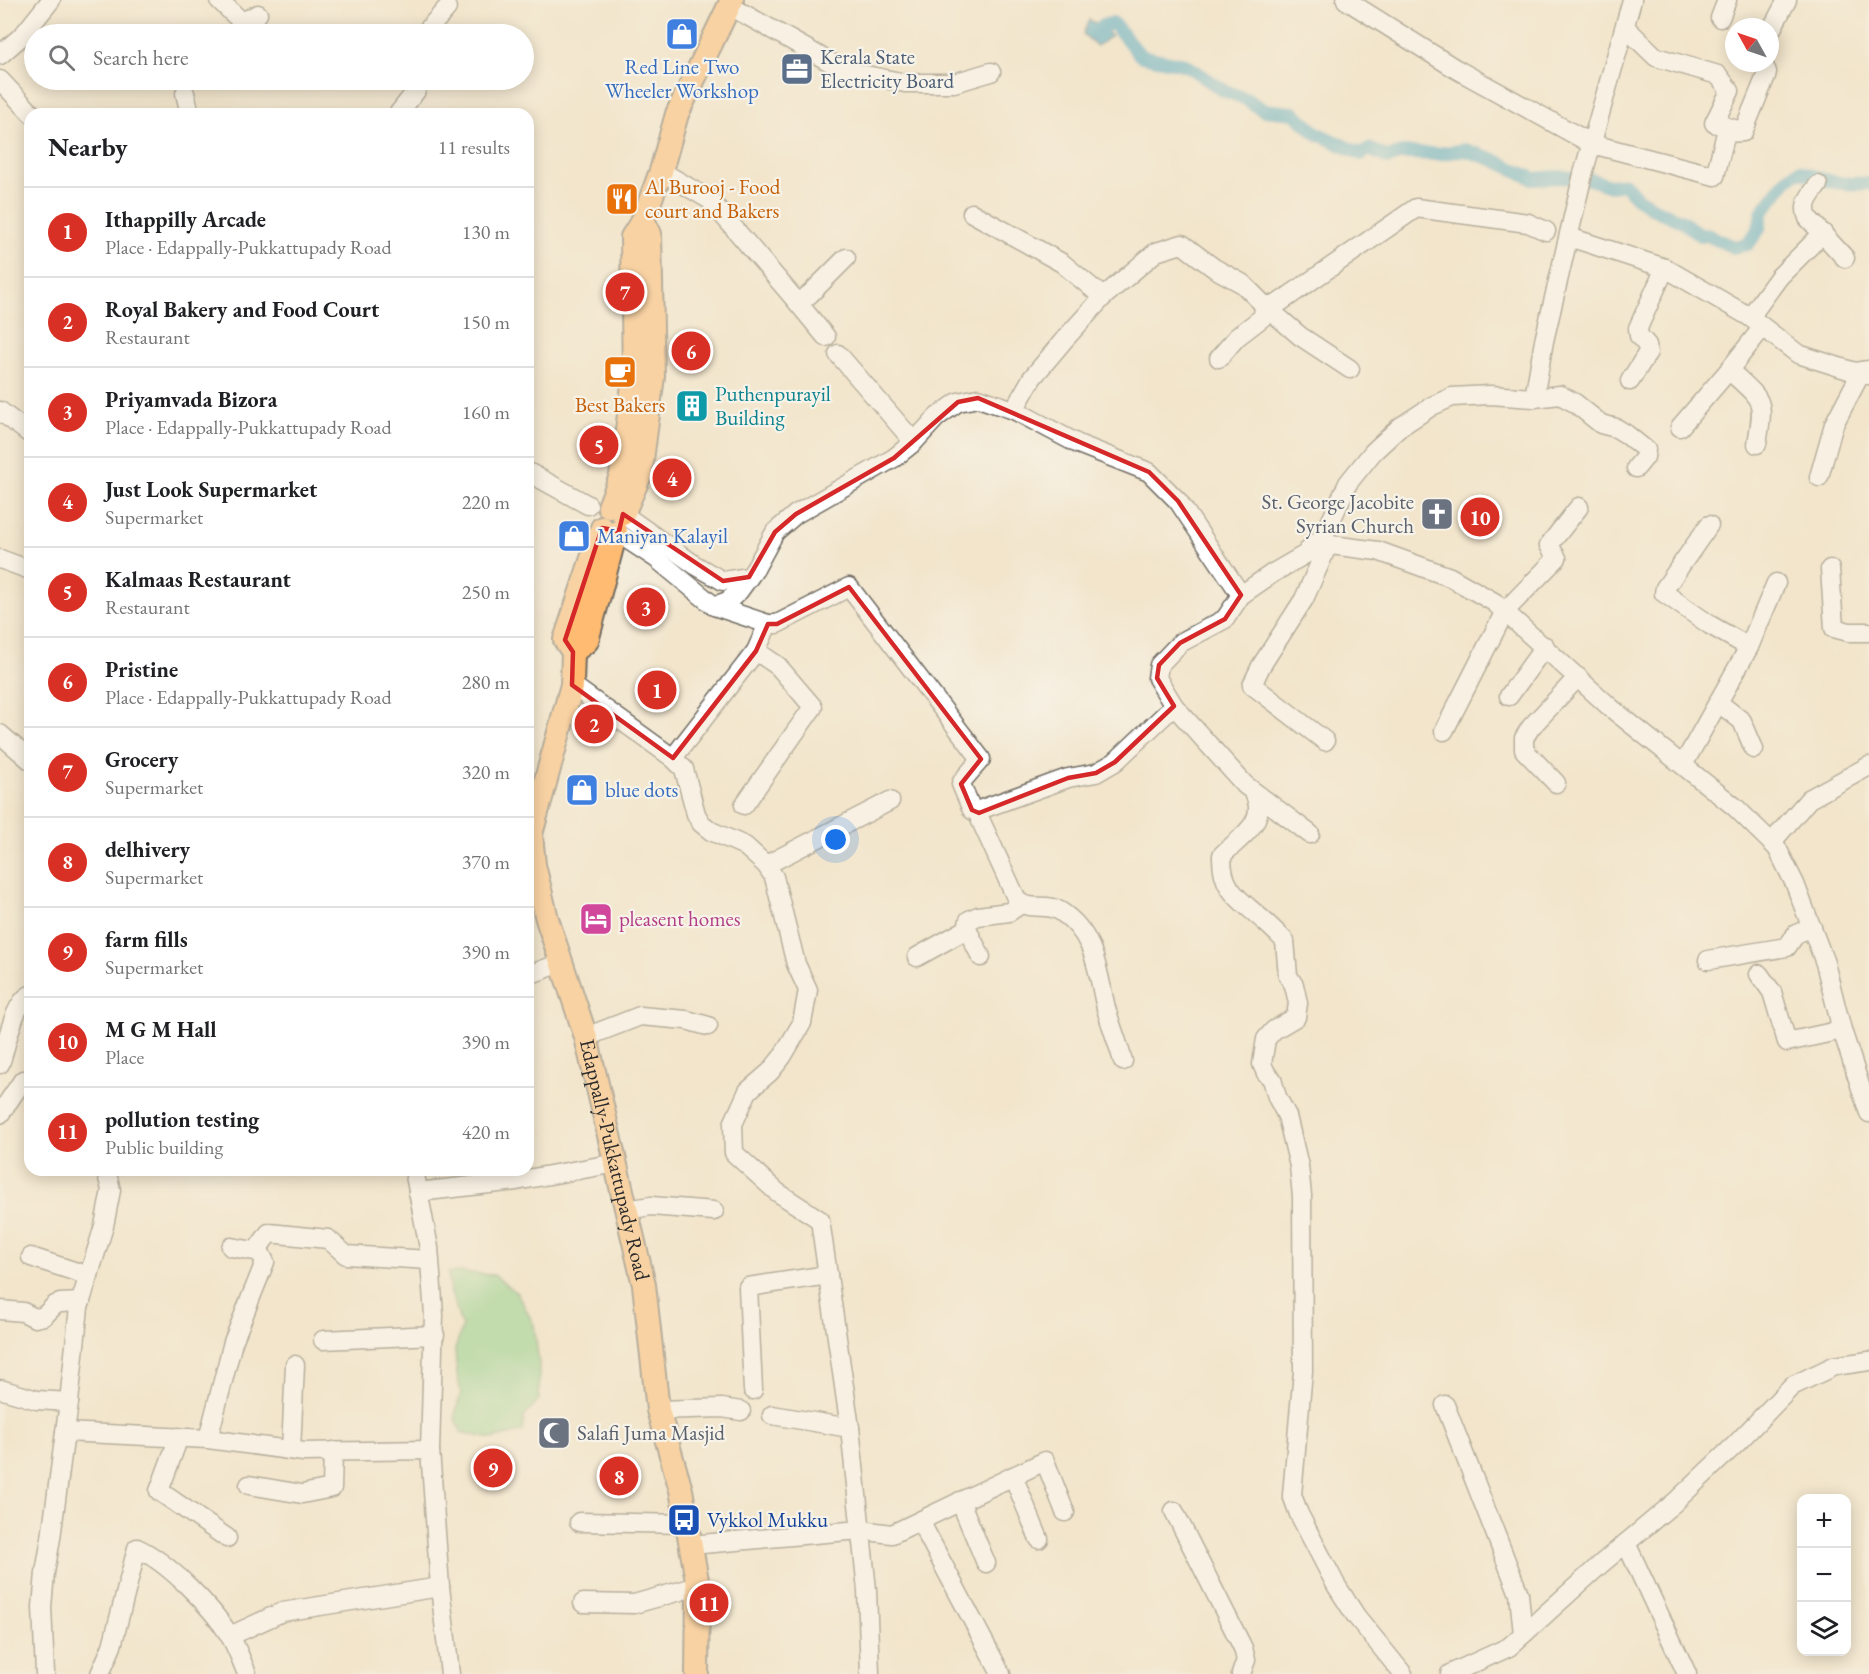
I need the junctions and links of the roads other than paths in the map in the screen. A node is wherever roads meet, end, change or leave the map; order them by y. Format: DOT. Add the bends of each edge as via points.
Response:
graph roads {
  1 [pos="51,0"];
  2 [pos="219,0"];
  3 [pos="1346,0"];
  4 [pos="1632,0"];
  5 [pos="1727,0"];
  6 [pos="1786,0"];
  7 [pos="731,3"];
  8 [pos="447,8"];
  9 [pos="258,14"];
  10 [pos="1720,18"];
  11 [pos="1777,18"];
  12 [pos="31,24"];
  13 [pos="433,24"];
  14 [pos="1625,27"];
  15 [pos="24,33"];
  16 [pos="0,55"];
  17 [pos="991,72"];
  18 [pos="1767,72"];
  19 [pos="0,80"];
  20 [pos="416,90"];
  21 [pos="184,93"];
  22 [pos="26,108"];
  23 [pos="188,108"];
  24 [pos="403,108"];
  25 [pos="1743,132"];
  26 [pos="1592,144"];
  27 [pos="661,171"];
  28 [pos="1818,185"];
  29 [pos="972,213"];
  30 [pos="1546,231"];
  31 [pos="1823,234"];
  32 [pos="1569,237"];
  33 [pos="846,258"];
  34 [pos="1845,258"];
  35 [pos="1665,268"];
  36 [pos="1103,297"];
  37 [pos="798,303"];
  38 [pos="1264,305"];
  39 [pos="1756,322"];
  40 [pos="826,337"];
  41 [pos="838,354"];
  42 [pos="1219,358"];
  43 [pos="1350,369"];
  44 [pos="1730,370"];
  45 [pos="1867,372"];
  46 [pos="1630,381"];
  47 [pos="1534,398"];
  48 [pos="1014,410"];
  49 [pos="0,411"];
  50 [pos="1680,427"];
  51 [pos="24,429"];
  52 [pos="914,442"];
  53 [pos="1757,444"];
  54 [pos="1636,468"];
  55 [pos="534,475"];
  56 [pos="1819,477"];
  57 [pos="1579,507"];
  58 [pos="606,516"];
  59 [pos="1709,525"];
  60 [pos="1328,545"];
  61 [pos="0,559"];
  62 [pos="1296,560"];
  63 [pos="24,568"];
  64 [pos="1830,569"];
  65 [pos="749,577"];
  66 [pos="1776,583"];
  67 [pos="1241,595"];
  68 [pos="714,606"];
  69 [pos="1505,611"];
  70 [pos="768,624"];
  71 [pos="1869,632"];
  72 [pos="1545,646"];
  73 [pos="1749,648"];
  74 [pos="756,651"];
  75 [pos="1578,677"];
  76 [pos="572,685"];
  77 [pos="1509,696"];
  78 [pos="1719,703"];
  79 [pos="1174,706"];
  80 [pos="1444,730"];
  81 [pos="0,734"];
  82 [pos="1325,741"];
  83 [pos="1754,749"];
  84 [pos="24,755"];
  85 [pos="673,758"];
  86 [pos="1683,765"];
  87 [pos="1869,766"];
  88 [pos="1556,783"];
  89 [pos="1254,793"];
  90 [pos="890,801"];
  91 [pos="744,805"];
  92 [pos="973,807"];
  93 [pos="534,817"];
  94 [pos="1310,834"];
  95 [pos="1772,842"];
  96 [pos="534,865"];
  97 [pos="766,865"];
  98 [pos="1022,904"];
  99 [pos="1812,927"];
  100 [pos="967,929"];
  101 [pos="917,957"];
  102 [pos="981,957"];
  103 [pos="1708,960"];
  104 [pos="561,963"];
  105 [pos="534,973"];
  106 [pos="1759,974"];
  107 [pos="24,998"];
  108 [pos="708,1026"];
  109 [pos="1842,1030"];
  110 [pos="586,1037"];
  111 [pos="1123,1061"];
  112 [pos="0,1064"];
  113 [pos="24,1080"];
  114 [pos="24,1086"];
  115 [pos="1869,1113"];
  116 [pos="0,1114"];
  117 [pos="617,1163"];
  118 [pos="108,1176"];
  119 [pos="415,1176"];
  120 [pos="418,1192"];
  121 [pos="626,1210"];
  122 [pos="714,1210"];
  123 [pos="231,1247"];
  124 [pos="255,1251"];
  125 [pos="31,1257"];
  126 [pos="429,1260"];
  127 [pos="828,1275"];
  128 [pos="89,1276"];
  129 [pos="81,1302"];
  130 [pos="0,1310"];
  131 [pos="435,1335"];
  132 [pos="323,1340"];
  133 [pos="1869,1362"];
  134 [pos="295,1365"];
  135 [pos="0,1389"];
  136 [pos="753,1390"];
  137 [pos="69,1402"];
  138 [pos="1445,1405"];
  139 [pos="658,1410"];
  140 [pos="741,1411"];
  141 [pos="772,1414"];
  142 [pos="850,1428"];
  143 [pos="64,1432"];
  144 [pos="179,1437"];
  145 [pos="208,1439"];
  146 [pos="291,1450"];
  147 [pos="430,1450"];
  148 [pos="333,1451"];
  149 [pos="1012,1476"];
  150 [pos="249,1485"];
  151 [pos="960,1501"];
  152 [pos="1174,1511"];
  153 [pos="1065,1512"];
  154 [pos="920,1521"];
  155 [pos="579,1522"];
  156 [pos="860,1530"];
  157 [pos="690,1535"];
  158 [pos="227,1538"];
  159 [pos="1038,1539"];
  160 [pos="1626,1543"];
  161 [pos="986,1563"];
  162 [pos="698,1586"];
  163 [pos="440,1587"];
  164 [pos="583,1603"];
  165 [pos="1523,1634"];
  166 [pos="230,1636"];
  167 [pos="45,1674"];
  168 [pos="100,1674"];
  169 [pos="247,1674"];
  170 [pos="450,1674"];
  171 [pos="697,1674"];
  172 [pos="870,1674"];
  173 [pos="1001,1674"];
  174 [pos="1241,1674"];
  175 [pos="1403,1674"];
  176 [pos="1450,1674"];
  177 [pos="1687,1674"];
  1 -- 12 [label="street"];
  2 -- 9 [label="street" via="242,22"];
  3 -- 26 [label="street" via="1456,69"];
  4 -- 14 [label="street"];
  5 -- 10 [label="street"];
  6 -- 11 [label="street"];
  7 -- 17 [label="street" via="846,70 904,83 954,83"];
  7 -- 27 [label="main road, Edappally-Pukkattupady Road" via="677,114"];
  8 -- 13 [label="street"];
  14 -- 25 [label="street" via="1656,57 1722,78 1730,91 1714,123"];
  14 -- 26 [label="street"];
  15 -- 16 [label="street"];
  18 -- 25 [label="street"];
  19 -- 22 [label="street"];
  20 -- 24 [label="street"];
  21 -- 23 [label="street"];
  25 -- 26 [label="street" via="1726,134 1715,176"];
  26 -- 32 [label="street"];
  27 -- 37 [label="street" via="710,200"];
  27 -- 58 [label="main road, Edappally-Pukkattupady Road" via="643,220 650,234 653,376 640,475"];
  28 -- 31 [label="street" via="1805,204 1805,211"];
  29 -- 36 [label="street" via="1062,263"];
  30 -- 38 [label="street" via="1528,223 1416,208 1275,305"];
  31 -- 34 [label="street"];
  31 -- 39 [label="street" via="1779,277"];
  32 -- 35 [label="street"];
  32 -- 47 [label="street"];
  33 -- 37 [label="street"];
  35 -- 39 [label="street"];
  35 -- 46 [label="street" via="1638,328 1647,352"];
  36 -- 38 [label="street" via="1156,252 1182,244 1243,284"];
  36 -- 48 [label="street" via="1032,378"];
  37 -- 40 [label="street"];
  38 -- 42 [label="street" via="1263,317 1237,337"];
  38 -- 43 [label="street" via="1300,336"];
  39 -- 44 [label="street"];
  39 -- 45 [label="street" via="1798,354 1855,372"];
  41 -- 52 [label="street"];
  44 -- 50 [label="street"];
  44 -- 53 [label="street" via="1759,398 1762,418"];
  45 -- 56 [label="street" via="1834,424"];
  47 -- 54 [label="street" via="1560,395 1601,424 1626,434 1646,450"];
  47 -- 62 [label="street" via="1462,397 1432,406 1373,452 1348,483 1324,536"];
  48 -- 52 [label="street" via="978,398 958,402 937,417"];
  48 -- 67 [label="street" via="1078,444 1149,472 1178,501"];
  49 -- 51 [label="street"];
  52 -- 65 [label="street" via="894,458 796,514 775,532"];
  55 -- 58 [label="street"];
  57 -- 69 [label="street" via="1549,545 1557,558"];
  58 -- 65 [label="street" via="723,581"];
  58 -- 68 [label="street"];
  58 -- 76 [label="main road, Edappally-Pukkattupady Road" via="586,641 573,652"];
  59 -- 73 [label="street" via="1664,593"];
  60 -- 62 [label="street" via="1323,544"];
  60 -- 69 [label="street" via="1378,550 1450,577"];
  60 -- 82 [label="street" via="1304,599 1252,685"];
  61 -- 63 [label="street"];
  62 -- 67 [label="street"];
  64 -- 71 [label="street" via="1834,628 1849,633"];
  65 -- 68 [label="street" via="728,601"];
  66 -- 73 [label="street"];
  67 -- 79 [label="street" via="1225,619 1180,643 1159,665 1157,678"];
  68 -- 70 [label="street"];
  69 -- 72 [label="street"];
  69 -- 80 [label="street"];
  70 -- 74 [label="street"];
  70 -- 92 [label="street" via="777,624 849,587 981,759 961,784"];
  72 -- 75 [label="street"];
  72 -- 77 [label="street"];
  73 -- 78 [label="street"];
  74 -- 85 [label="street"];
  74 -- 91 [label="street" via="778,666 813,707"];
  75 -- 86 [label="street"];
  75 -- 88 [label="street" via="1524,738 1524,750"];
  76 -- 85 [label="street"];
  76 -- 93 [label="main road, Edappally-Pukkattupady Road"];
  78 -- 83 [label="street" via="1742,721"];
  78 -- 86 [label="street"];
  79 -- 89 [label="street"];
  79 -- 92 [label="street" via="1115,762 1096,773 1068,778 982,809"];
  81 -- 84 [label="street"];
  85 -- 97 [label="street" via="684,769 701,823 745,846"];
  86 -- 95 [label="street"];
  87 -- 95 [label="street" via="1809,799"];
  89 -- 94 [label="street"];
  89 -- 175 [label="street" via="1260,804 1257,820 1222,855 1222,868 1226,882 1240,902 1284,941 1288,976 1298,1003 1296,1017 1266,1039 1262,1064 1287,1116 1302,1196 1303,1371 1292,1495 1336,1585"];
  90 -- 97 [label="street"];
  92 -- 98 [label="street"];
  95 -- 99 [label="street"];
  96 -- 104 [label="main road, Edappally-Pukkattupady Road"];
  97 -- 127 [label="street" via="774,877 796,964 808,990 802,1023 782,1057 748,1091 733,1124 734,1153 777,1192 820,1220"];
  98 -- 100 [label="street" via="1009,912 969,920"];
  98 -- 111 [label="street" via="1058,910 1087,939 1097,962"];
  99 -- 103 [label="street" via="1796,934 1787,947"];
  99 -- 109 [label="street"];
  100 -- 101 [label="street"];
  100 -- 102 [label="street"];
  104 -- 105 [label="street"];
  104 -- 110 [label="main road, Edappally-Pukkattupady Road"];
  106 -- 109 [label="street" via="1772,992 1788,1042"];
  107 -- 112 [label="street"];
  108 -- 110 [label="street" via="640,1016"];
  109 -- 115 [label="street"];
  110 -- 117 [label="main road, Edappally-Pukkattupady Road"];
  112 -- 113 [label="street"];
  114 -- 116 [label="street"];
  117 -- 120 [label="street" via="516,1181"];
  117 -- 121 [label="main road, Edappally-Pukkattupady Road"];
  118 -- 128 [label="street" via="111,1190"];
  119 -- 120 [label="street"];
  120 -- 126 [label="street"];
  121 -- 122 [label="street" via="651,1206"];
  121 -- 139 [label="main road, Edappally-Pukkattupady Road" via="644,1285"];
  123 -- 124 [label="street"];
  124 -- 126 [label="street" via="269,1233 328,1239 346,1255"];
  124 -- 145 [label="street" via="260,1252 265,1262 233,1342"];
  125 -- 128 [label="street"];
  126 -- 131 [label="street"];
  127 -- 136 [label="street" via="748,1287"];
  127 -- 142 [label="street"];
  128 -- 129 [label="street"];
  129 -- 130 [label="street" via="60,1303 35,1318 23,1312"];
  129 -- 137 [label="street"];
  131 -- 132 [label="street"];
  131 -- 147 [label="street"];
  133 -- 160 [label="street" via="1834,1366 1792,1386 1729,1451"];
  134 -- 146 [label="street"];
  135 -- 137 [label="street" via="37,1400"];
  137 -- 143 [label="street"];
  138 -- 165 [label="street" via="1519,1594"];
  139 -- 140 [label="street"];
  139 -- 157 [label="main road, Edappally-Pukkattupady Road"];
  141 -- 142 [label="street"];
  142 -- 156 [label="street"];
  143 -- 144 [label="street"];
  143 -- 167 [label="street" via="42,1607"];
  144 -- 145 [label="street"];
  144 -- 158 [label="street" via="159,1491"];
  145 -- 146 [label="street"];
  146 -- 148 [label="street"];
  147 -- 148 [label="street"];
  147 -- 163 [label="street"];
  148 -- 150 [label="street" via="332,1488 303,1494"];
  149 -- 151 [label="street"];
  149 -- 153 [label="street" via="1045,1461"];
  149 -- 159 [label="street"];
  151 -- 154 [label="street"];
  151 -- 161 [label="street"];
  152 -- 174 [label="street" via="1243,1647 1246,1660"];
  154 -- 156 [label="street" via="892,1534"];
  154 -- 173 [label="street"];
  155 -- 157 [label="street"];
  156 -- 157 [label="street"];
  156 -- 172 [label="street"];
  157 -- 162 [label="main road, Edappally-Pukkattupady Road"];
  160 -- 165 [label="street"];
  160 -- 177 [label="street"];
  162 -- 164 [label="street" via="634,1604"];
  162 -- 171 [label="main road, Edappally-Pukkattupady Road"];
  163 -- 166 [label="street" via="282,1612"];
  163 -- 170 [label="street"];
  165 -- 176 [label="street" via="1509,1647"];
  166 -- 168 [label="street" via="199,1596 137,1548 112,1646"];
  166 -- 169 [label="street"];
}
